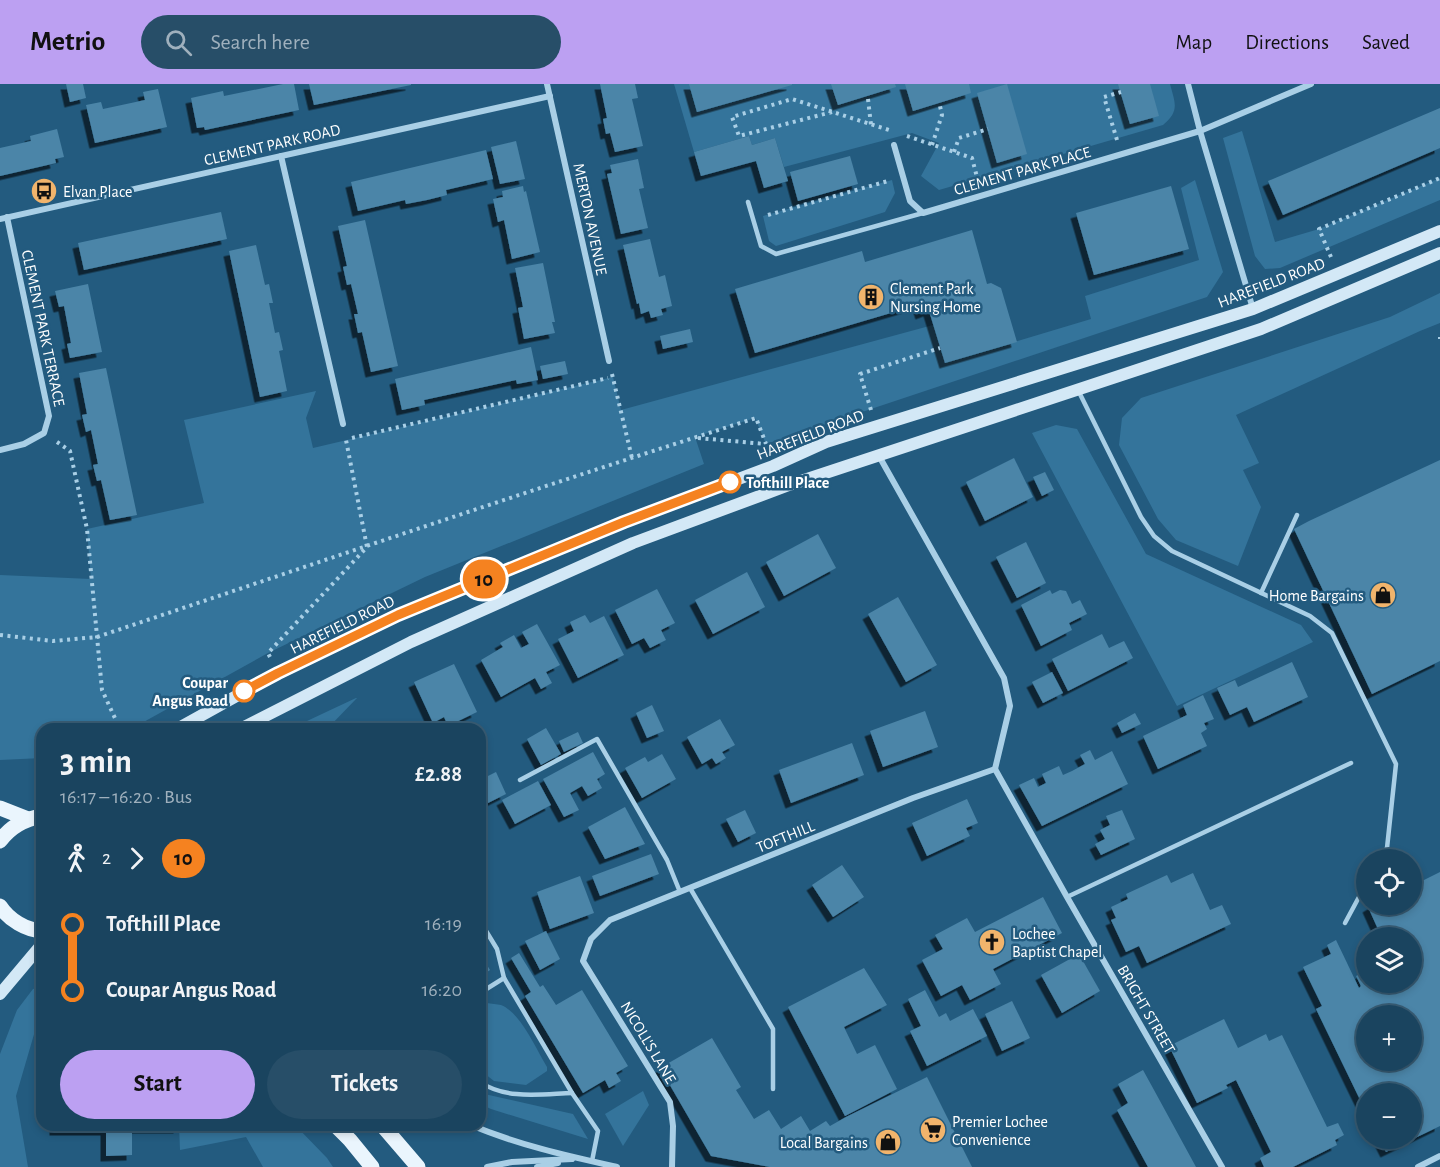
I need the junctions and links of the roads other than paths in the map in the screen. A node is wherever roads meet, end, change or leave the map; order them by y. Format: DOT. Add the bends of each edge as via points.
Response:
graph roads {
  1 [pos="548,84"];
  2 [pos="1188,84"];
  3 [pos="1311,84"];
  4 [pos="550,96"];
  5 [pos="1200,131"];
  6 [pos="894,146"];
  7 [pos="281,156"];
  8 [pos="748,202"];
  9 [pos="923,213"];
  10 [pos="3,218"];
  11 [pos="1440,231"];
  12 [pos="1440,253"];
  13 [pos="1253,309"];
  14 [pos="609,361"];
  15 [pos="1078,390"];
  16 [pos="343,424"];
  17 [pos="0,450"];
  18 [pos="878,455"];
  19 [pos="1297,514"];
  20 [pos="1261,592"];
  21 [pos="187,723"];
  22 [pos="252,723"];
  23 [pos="1351,763"];
  24 [pos="995,770"];
  25 [pos="520,780"];
  26 [pos="0,808"];
  27 [pos="35,818"];
  28 [pos="0,841"];
  29 [pos="1386,849"];
  30 [pos="690,888"];
  31 [pos="680,892"];
  32 [pos="1067,897"];
  33 [pos="1356,903"];
  34 [pos="0,906"];
  35 [pos="1345,923"];
  36 [pos="36,930"];
  37 [pos="486,931"];
  38 [pos="591,939"];
  39 [pos="36,951"];
  40 [pos="504,978"];
  41 [pos="486,989"];
  42 [pos="0,994"];
  43 [pos="486,1086"];
  44 [pos="773,1089"];
  45 [pos="572,1093"];
  46 [pos="486,1130"];
  47 [pos="340,1131"];
  48 [pos="387,1131"];
  49 [pos="1440,1156"];
  50 [pos="579,1159"];
  51 [pos="592,1161"];
  52 [pos="372,1167"];
  53 [pos="418,1167"];
  54 [pos="487,1167"];
  55 [pos="537,1167"];
  56 [pos="617,1167"];
  57 [pos="672,1167"];
  58 [pos="1222,1167"];
  59 [pos="1418,1167"];
  1 -- 4 [label="street, MERTON AVENUE"];
  2 -- 5 [label="street"];
  3 -- 5 [label="street, CLEMENT PARK PLACE"];
  4 -- 7 [label="street, CLEMENT PARK ROAD"];
  4 -- 14 [label="street, MERTON AVENUE"];
  5 -- 9 [label="street, CLEMENT PARK PLACE"];
  5 -- 13 [label="street"];
  6 -- 9 [label="street" via="910,201"];
  7 -- 10 [label="street, CLEMENT PARK ROAD"];
  7 -- 16 [label="street"];
  8 -- 9 [label="lane" via="761,246 776,254"];
  10 -- 17 [label="street, CLEMENT PARK TERRACE" via="49,416 44,433 24,444"];
  11 -- 13 [label="street, HAREFIELD ROAD"];
  12 -- 15 [label="street" via="1261,329"];
  13 -- 21 [label="street, HAREFIELD ROAD" via="826,442 398,615 278,673"];
  15 -- 18 [label="street"];
  15 -- 20 [label="lane" via="1141,517 1155,536 1172,551"];
  18 -- 22 [label="street" via="633,543 411,642"];
  18 -- 24 [label="street" via="1004,678 1010,706"];
  19 -- 20 [label="lane"];
  20 -- 29 [label="lane" via="1310,616 1332,633 1396,764"];
  23 -- 32 [label="lane"];
  24 -- 30 [label="street, TOFTHILL" via="913,798"];
  24 -- 32 [label="street, BRIGHT STREET"];
  25 -- 31 [label="lane" via="597,739 667,860"];
  26 -- 27 [label="main road"];
  27 -- 28 [label="main road" via="14,827"];
  30 -- 31 [label="street, TOFTHILL"];
  30 -- 44 [label="lane" via="773,1029"];
  31 -- 38 [label="street, TOFTHILL" via="610,920"];
  32 -- 58 [label="street, BRIGHT STREET"];
  33 -- 35 [label="lane"];
  34 -- 36 [label="main road" via="16,922"];
  37 -- 40 [label="lane" via="497,949"];
  38 -- 57 [label="street, NICOLL'S LANE" via="583,961 670,1102"];
  39 -- 42 [label="street"];
  40 -- 41 [label="lane"];
  40 -- 45 [label="lane"];
  43 -- 45 [label="lane" via="526,1095"];
  45 -- 51 [label="lane" via="597,1131"];
  46 -- 50 [label="street"];
  47 -- 52 [label="main road"];
  48 -- 53 [label="main road"];
  49 -- 59 [label="street"];
  50 -- 51 [label="street"];
  50 -- 54 [label="street"];
  50 -- 55 [label="street"];
  51 -- 56 [label="street"];
}
